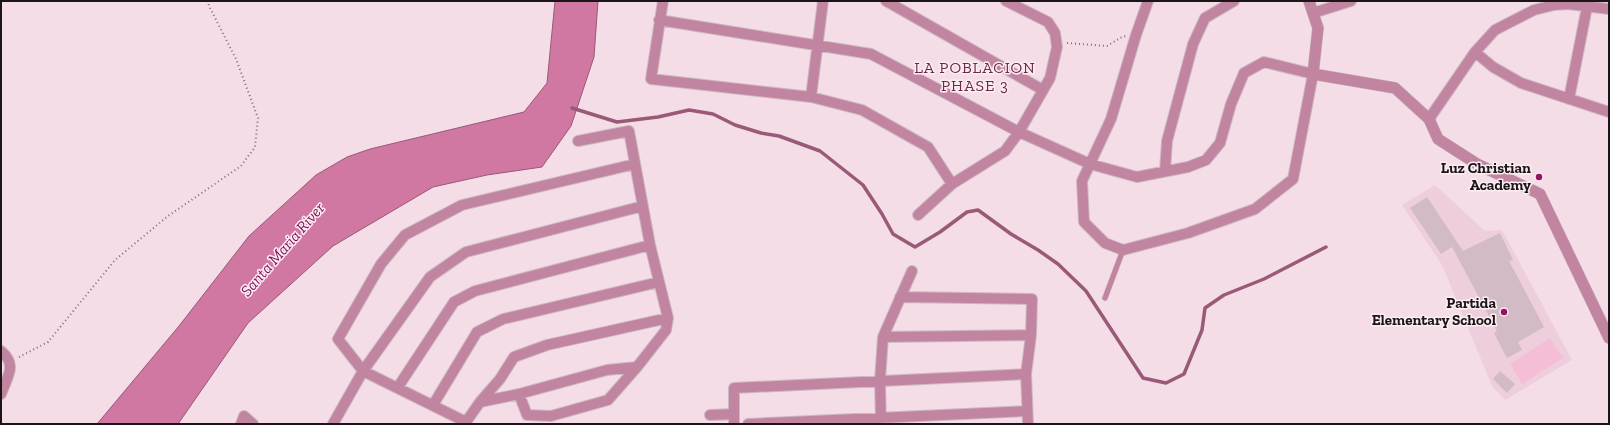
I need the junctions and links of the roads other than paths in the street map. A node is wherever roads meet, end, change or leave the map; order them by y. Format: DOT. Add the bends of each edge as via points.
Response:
graph roads {
  1 [pos="663,1"];
  2 [pos="824,1"];
  3 [pos="886,1"];
  4 [pos="1006,1"];
  5 [pos="1148,1"];
  6 [pos="1234,1"];
  7 [pos="1309,1"];
  8 [pos="1351,1"];
  9 [pos="1568,3"];
  10 [pos="1587,7"];
  11 [pos="1609,10"];
  12 [pos="1313,13"];
  13 [pos="659,20"];
  14 [pos="818,45"];
  15 [pos="1475,52"];
  16 [pos="1313,74"];
  17 [pos="1043,90"];
  18 [pos="811,97"];
  19 [pos="1569,99"];
  20 [pos="1609,112"];
  21 [pos="1429,120"];
  22 [pos="1019,132"];
  23 [pos="578,142"];
  24 [pos="635,164"];
  25 [pos="1090,164"];
  26 [pos="1165,172"];
  27 [pos="952,184"];
  28 [pos="643,206"];
  29 [pos="918,215"];
  30 [pos="650,246"];
  31 [pos="1123,250"];
  32 [pos="912,271"];
  33 [pos="659,282"];
  34 [pos="900,297"];
  35 [pos="1105,298"];
  36 [pos="668,318"];
  37 [pos="1031,335"];
  38 [pos="883,338"];
  39 [pos="1609,338"];
  40 [pos="1,351"];
  41 [pos="637,367"];
  42 [pos="363,370"];
  43 [pos="1026,374"];
  44 [pos="880,380"];
  45 [pos="398,387"];
  46 [pos="1,394"];
  47 [pos="519,394"];
  48 [pos="480,402"];
  49 [pos="432,405"];
  50 [pos="1027,411"];
  51 [pos="710,415"];
  52 [pos="734,419"];
  53 [pos="881,420"];
  54 [pos="241,424"];
  55 [pos="253,424"];
  56 [pos="333,424"];
  57 [pos="748,424"];
  58 [pos="1028,424"];
  1 -- 13 [label="street"];
  2 -- 14 [label="street"];
  3 -- 17 [label="street"];
  4 -- 17 [label="street" via="1048,22 1055,33 1057,47 1050,78"];
  5 -- 25 [label="street" via="1111,119"];
  6 -- 26 [label="street" via="1205,18 1193,44 1167,141"];
  7 -- 12 [label="street"];
  8 -- 12 [label="street"];
  9 -- 10 [label="street"];
  9 -- 15 [label="street" via="1534,10 1495,30"];
  10 -- 11 [label="street"];
  10 -- 19 [label="street"];
  12 -- 16 [label="street" via="1318,28"];
  13 -- 14 [label="street"];
  13 -- 18 [label="street" via="651,79"];
  14 -- 18 [label="street"];
  14 -- 22 [label="street" via="871,54"];
  15 -- 19 [label="street" via="1493,67 1522,83"];
  15 -- 21 [label="street"];
  16 -- 21 [label="street" via="1396,88"];
  16 -- 26 [label="street" via="1264,62 1244,73 1220,143 1206,160"];
  16 -- 31 [label="street" via="1293,179 1255,209 1188,233"];
  17 -- 22 [label="street"];
  18 -- 27 [label="street" via="862,110 928,147"];
  19 -- 20 [label="street"];
  21 -- 39 [label="street" via="1438,139 1477,164 1540,194"];
  22 -- 25 [label="street"];
  22 -- 27 [label="street" via="1005,151"];
  23 -- 24 [label="street" via="629,131"];
  24 -- 28 [label="street"];
  24 -- 42 [label="street" via="462,205 405,235 381,264 338,339"];
  25 -- 26 [label="street" via="1137,177"];
  25 -- 31 [label="street" via="1082,181 1084,222 1105,243"];
  27 -- 29 [label="street"];
  28 -- 30 [label="street"];
  28 -- 42 [label="street" via="466,252 430,277"];
  30 -- 33 [label="street"];
  30 -- 45 [label="street" via="474,290 454,302"];
  31 -- 35 [label="lane"];
  32 -- 34 [label="street"];
  33 -- 36 [label="street"];
  33 -- 49 [label="street" via="503,318 477,332"];
  34 -- 37 [label="street" via="1032,299"];
  34 -- 38 [label="street"];
  36 -- 41 [label="street" via="666,330"];
  36 -- 48 [label="street" via="547,345 514,357 500,379"];
  37 -- 38 [label="street"];
  37 -- 43 [label="street"];
  38 -- 44 [label="street"];
  40 -- 46 [label="street" via="11,361 11,368"];
  41 -- 47 [label="street" via="607,370"];
  41 -- 47 [label="street" via="608,400 551,416 527,415"];
  42 -- 45 [label="street"];
  42 -- 56 [label="street"];
  43 -- 44 [label="street"];
  43 -- 50 [label="street"];
  44 -- 52 [label="street" via="734,388"];
  44 -- 53 [label="street"];
  45 -- 49 [label="street"];
  47 -- 48 [label="street"];
  48 -- 49 [label="street" via="466,422"];
  50 -- 53 [label="street"];
  50 -- 58 [label="street"];
  51 -- 52 [label="street"];
  53 -- 57 [label="street"];
  54 -- 55 [label="street" via="244,416"];
}
